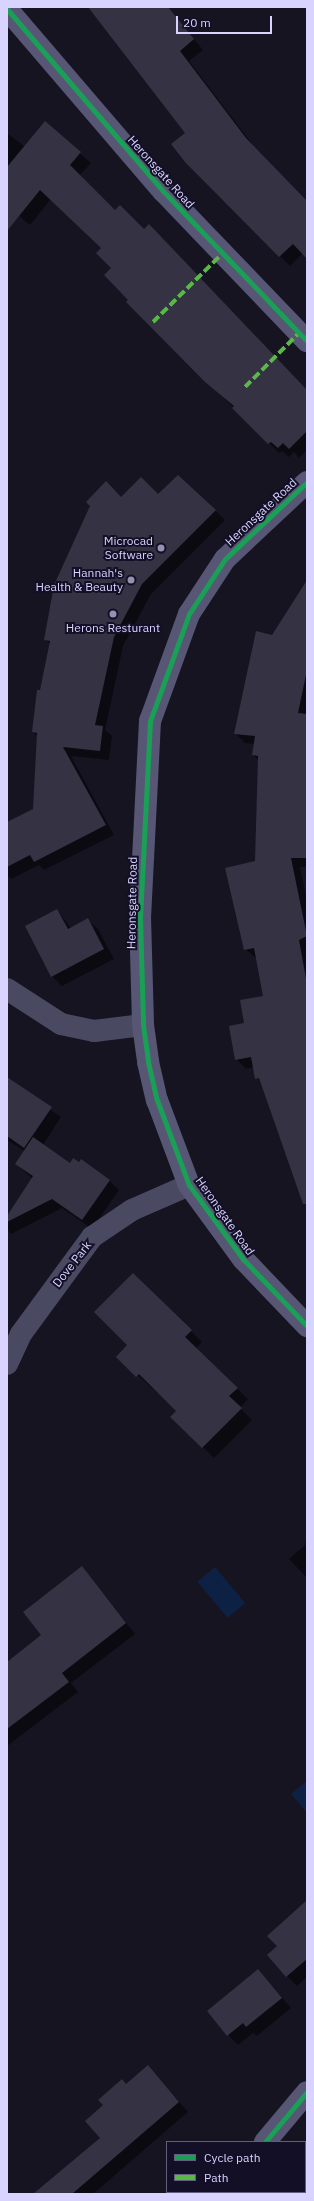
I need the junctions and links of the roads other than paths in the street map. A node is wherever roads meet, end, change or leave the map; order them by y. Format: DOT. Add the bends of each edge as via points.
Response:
graph roads {
  1 [pos="7,9"];
  2 [pos="307,341"];
  3 [pos="307,482"];
  4 [pos="7,989"];
  5 [pos="143,1026"];
  6 [pos="189,1185"];
  7 [pos="307,1326"];
  8 [pos="7,1364"];
  9 [pos="307,2092"];
  10 [pos="267,2141"];
  1 -- 2 [label="street, Heronsgate Road" via="164,191"];
  3 -- 5 [label="street, Heronsgate Road" via="225,559 189,614 150,721 140,916"];
  4 -- 5 [label="street" via="61,1024 94,1030"];
  5 -- 6 [label="street, Heronsgate Road" via="157,1100"];
  6 -- 7 [label="street, Heronsgate Road" via="243,1260"];
  6 -- 8 [label="street, Dove Park" via="132,1210 92,1237 21,1334"];
  9 -- 10 [label="street"];
}
